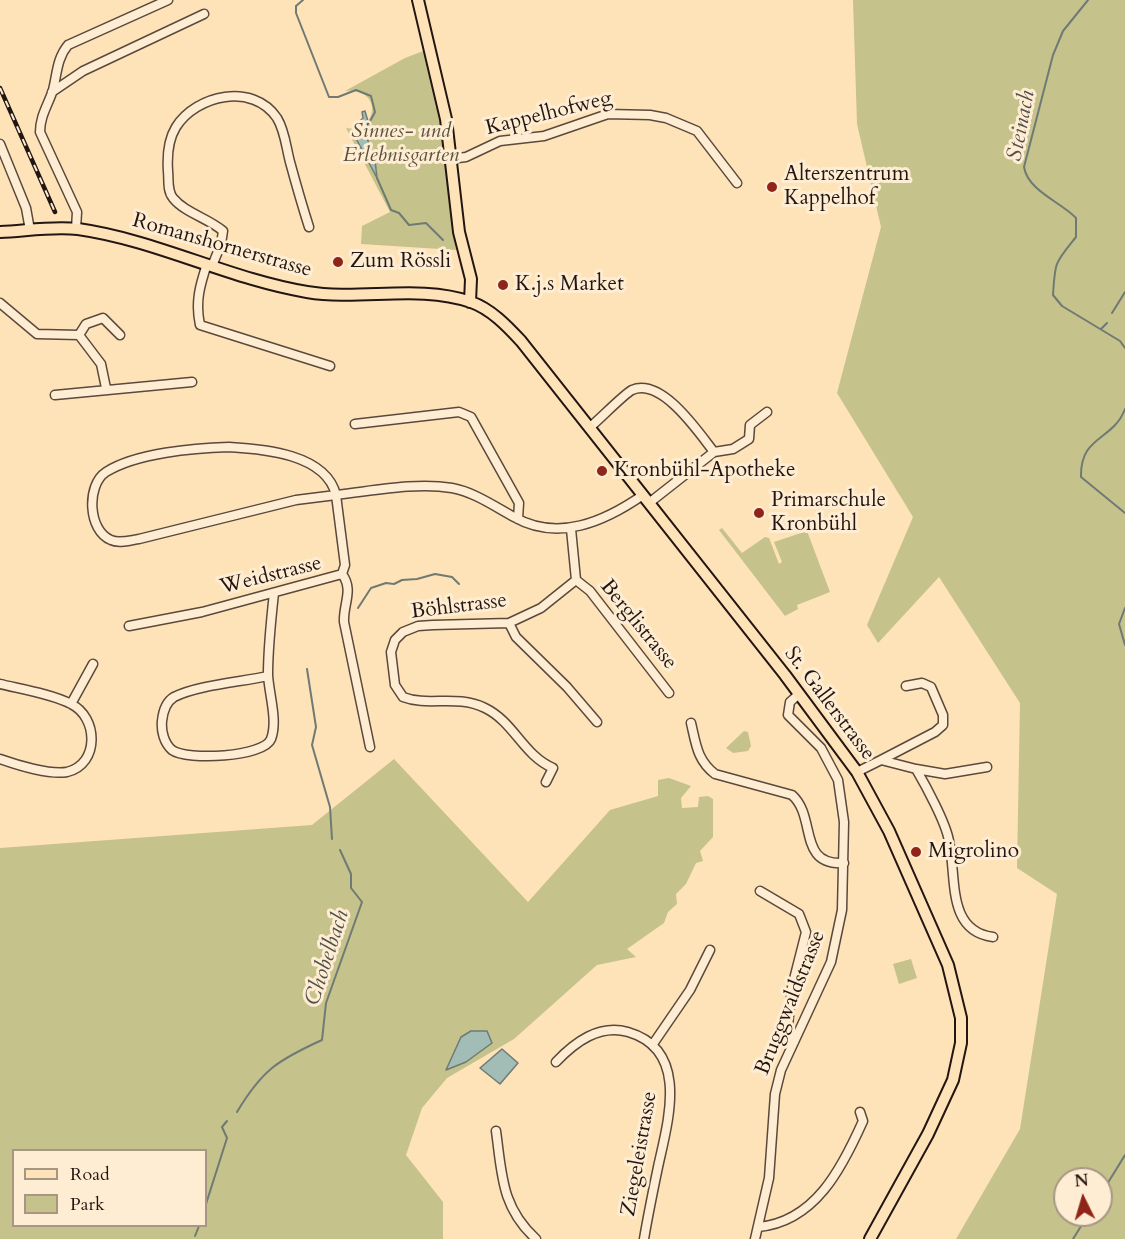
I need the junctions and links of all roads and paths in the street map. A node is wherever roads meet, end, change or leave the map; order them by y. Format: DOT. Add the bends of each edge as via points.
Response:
graph roads {
  1 [pos="168,0"];
  2 [pos="418,0"];
  3 [pos="204,14"];
  4 [pos="52,92"];
  5 [pos="0,144"];
  6 [pos="450,159"];
  7 [pos="737,183"];
  8 [pos="309,227"];
  9 [pos="76,229"];
  10 [pos="30,230"];
  11 [pos="0,232"];
  12 [pos="209,265"];
  13 [pos="470,302"];
  14 [pos="0,303"];
  15 [pos="79,335"];
  16 [pos="120,335"];
  17 [pos="330,366"];
  18 [pos="192,382"];
  19 [pos="106,388"];
  20 [pos="55,395"];
  21 [pos="767,412"];
  22 [pos="355,424"];
  23 [pos="590,428"];
  24 [pos="714,452"];
  25 [pos="336,495"];
  26 [pos="646,499"];
  27 [pos="518,519"];
  28 [pos="571,529"];
  29 [pos="342,574"];
  30 [pos="576,580"];
  31 [pos="274,593"];
  32 [pos="509,622"];
  33 [pos="129,626"];
  34 [pos="93,664"];
  35 [pos="268,676"];
  36 [pos="0,684"];
  37 [pos="906,686"];
  38 [pos="669,693"];
  39 [pos="799,694"];
  40 [pos="71,704"];
  41 [pos="597,722"];
  42 [pos="692,723"];
  43 [pos="370,747"];
  44 [pos="0,759"];
  45 [pos="881,760"];
  46 [pos="987,767"];
  47 [pos="916,769"];
  48 [pos="857,772"];
  49 [pos="546,782"];
  50 [pos="844,863"];
  51 [pos="760,891"];
  52 [pos="993,937"];
  53 [pos="710,950"];
  54 [pos="794,1042"];
  55 [pos="653,1044"];
  56 [pos="556,1062"];
  57 [pos="860,1112"];
  58 [pos="496,1131"];
  59 [pos="758,1227"];
  60 [pos="536,1239"];
  61 [pos="644,1239"];
  62 [pos="755,1239"];
  63 [pos="870,1239"];
  1 -- 4 [label="street" via="68,45 61,53"];
  2 -- 6 [label="main road" via="441,93"];
  3 -- 4 [label="street" via="84,70"];
  4 -- 9 [label="street" via="40,121 40,132 77,212"];
  5 -- 10 [label="street" via="28,213"];
  6 -- 7 [label="street, Kappelhofweg" via="466,157 500,141 544,136 608,114 650,115 697,131"];
  6 -- 13 [label="main road" via="461,242 472,288"];
  8 -- 12 [label="street" via="284,132 276,117 248,98 227,96 208,102 190,112 177,126 168,158 173,198 222,231 221,244"];
  9 -- 10 [label="main road, Romanshornerstrasse"];
  9 -- 12 [label="main road, Romanshornerstrasse"];
  10 -- 11 [label="main road, Romanshornerstrasse"];
  12 -- 13 [label="main road, Romanshornerstrasse" via="309,292 413,295"];
  12 -- 17 [label="street" via="198,294 196,310 200,325"];
  13 -- 23 [label="main road, St. Gallerstrasse" via="513,332"];
  14 -- 15 [label="street" via="37,334"];
  15 -- 16 [label="street" via="86,324 103,318"];
  15 -- 19 [label="street" via="101,364"];
  18 -- 19 [label="street"];
  19 -- 20 [label="street"];
  21 -- 24 [label="street" via="750,425 749,438 733,449"];
  22 -- 27 [label="street" via="459,412 471,417 519,503"];
  23 -- 24 [label="street" via="629,392 648,390 669,400"];
  23 -- 26 [label="main road, St. Gallerstrasse"];
  24 -- 26 [label="street"];
  25 -- 25 [label="street" via="296,500 196,527 118,542 108,538 96,523 93,499 100,478 117,467 149,457 229,447 299,460 324,472"];
  25 -- 27 [label="street" via="452,488"];
  25 -- 29 [label="street, Weidstrasse" via="345,565"];
  26 -- 28 [label="street"];
  26 -- 39 [label="main road, St. Gallerstrasse"];
  27 -- 28 [label="street" via="546,529"];
  28 -- 30 [label="street"];
  29 -- 31 [label="street, Weidstrasse"];
  29 -- 43 [label="street" via="349,591 344,622"];
  30 -- 32 [label="street, Böhlstrasse" via="541,608"];
  30 -- 38 [label="street, Berglistrasse" via="590,591"];
  31 -- 33 [label="street, Weidstrasse"];
  31 -- 35 [label="street"];
  32 -- 41 [label="street" via="516,637"];
  32 -- 49 [label="street, Böhlstrasse" via="409,628 393,645 395,685 408,699 454,699 487,709 509,726 535,758 553,768"];
  34 -- 40 [label="street"];
  35 -- 35 [label="street" via="272,735 263,748 191,755 178,753 167,744 162,722 170,700"];
  36 -- 40 [label="street"];
  37 -- 45 [label="street" via="922,683 931,687 943,715 943,725"];
  39 -- 48 [label="main road, St. Gallerstrasse"];
  39 -- 50 [label="street, Bruggwaldstrasse" via="790,702 788,715 821,748 835,771 843,800"];
  40 -- 44 [label="street" via="87,718 91,730 90,750 79,766 61,772"];
  42 -- 50 [label="street" via="697,750 705,766 715,774 792,795 801,805 816,854 830,863"];
  45 -- 47 [label="street"];
  45 -- 48 [label="street"];
  46 -- 47 [label="street" via="945,774"];
  47 -- 52 [label="street" via="949,839 963,921 979,935"];
  48 -- 63 [label="main road, St. Gallerstrasse" via="940,944 953,978 961,1018 961,1043 953,1080"];
  50 -- 54 [label="street, Bruggwaldstrasse" via="837,941"];
  51 -- 54 [label="street" via="799,914 806,932 792,987 787,1035"];
  53 -- 55 [label="street" via="690,990"];
  54 -- 59 [label="street, Bruggwaldstrasse" via="775,1094 769,1178"];
  55 -- 56 [label="street" via="631,1032 604,1031 578,1041"];
  55 -- 61 [label="street, Ziegeleistrasse" via="668,1068 671,1102"];
  57 -- 59 [label="street" via="863,1121 823,1193 793,1218"];
  58 -- 60 [label="street" via="504,1192 519,1220"];
  59 -- 62 [label="street, Bruggwaldstrasse"];
}
